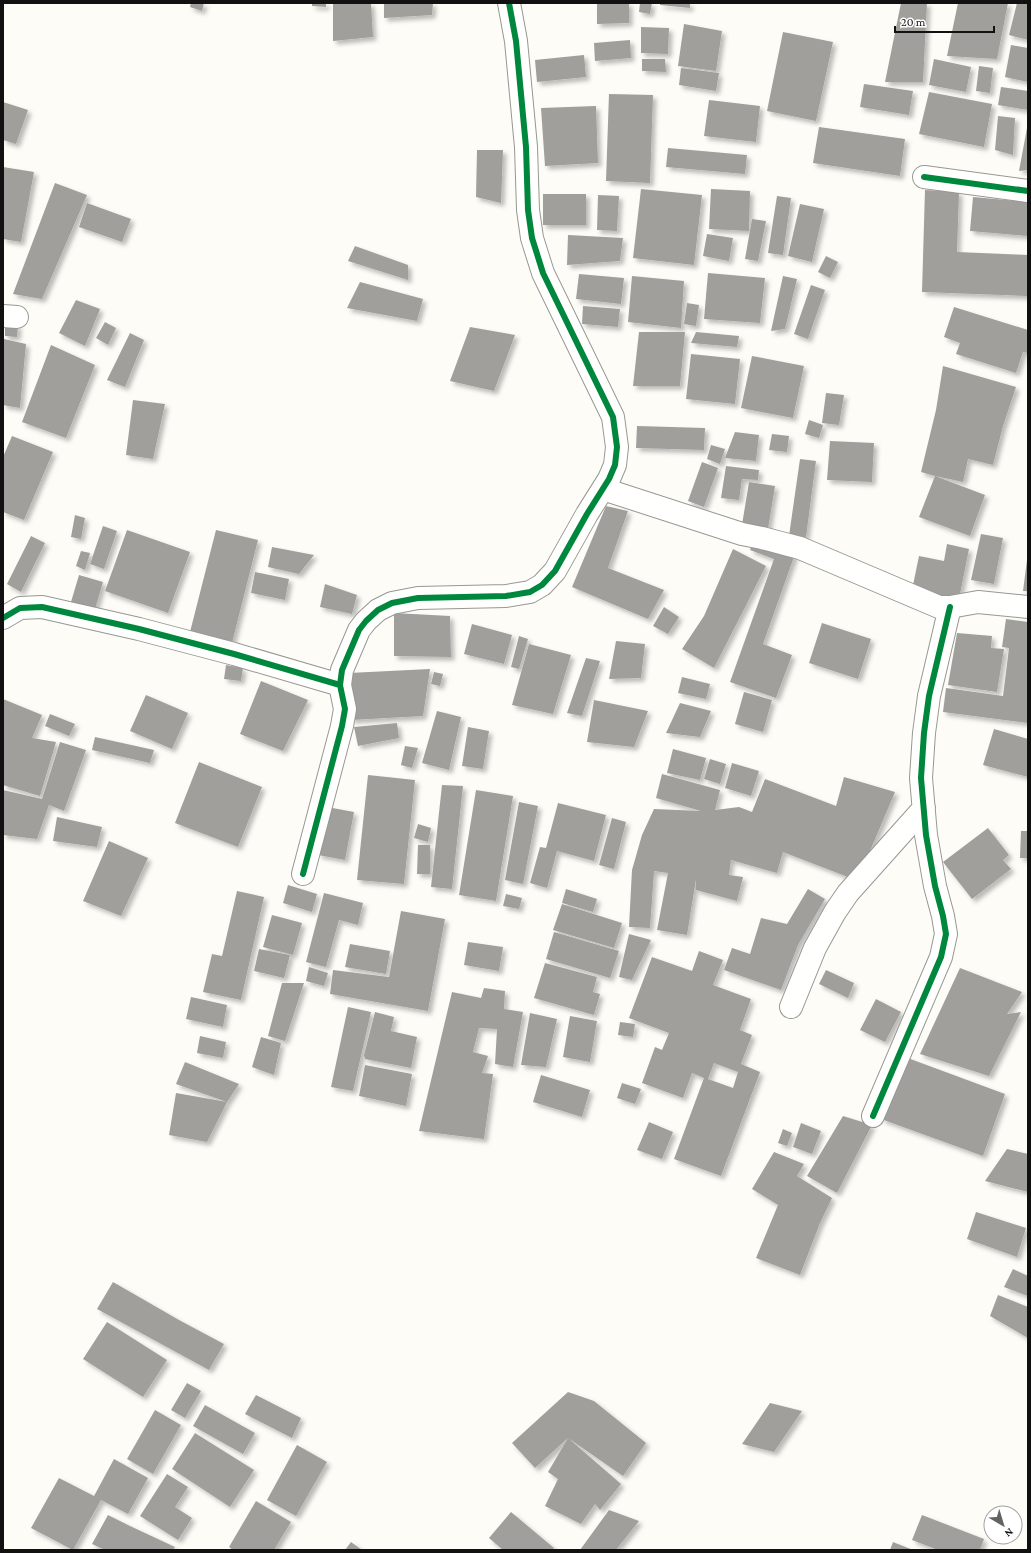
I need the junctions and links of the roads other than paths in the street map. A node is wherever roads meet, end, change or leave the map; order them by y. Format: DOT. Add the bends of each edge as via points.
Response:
graph roads {
  1 [pos="509,3"];
  2 [pos="924,177"];
  3 [pos="1028,191"];
  4 [pos="603,489"];
  5 [pos="950,607"];
  6 [pos="1028,607"];
  7 [pos="3,618"];
  8 [pos="340,685"];
  9 [pos="924,808"];
  10 [pos="303,874"];
  11 [pos="791,1007"];
  12 [pos="873,1116"];
  1 -- 4 [label="street" via="516,40 532,238 543,273 613,417 617,447 615,465"];
  2 -- 3 [label="street"];
  4 -- 5 [label="street" via="742,534 800,548 940,607"];
  4 -- 8 [label="street" via="555,571 542,585 530,592 506,596 418,598 392,603 378,610 359,630 342,670"];
  5 -- 6 [label="street" via="978,602"];
  5 -- 9 [label="street" via="929,696 924,733 921,778"];
  7 -- 8 [label="street" via="20,608 42,607 154,633"];
  8 -- 10 [label="street" via="344,709 342,726"];
  9 -- 11 [label="street" via="848,893 835,912 815,948"];
  9 -- 12 [label="street" via="926,835 946,934 941,957"];
}
